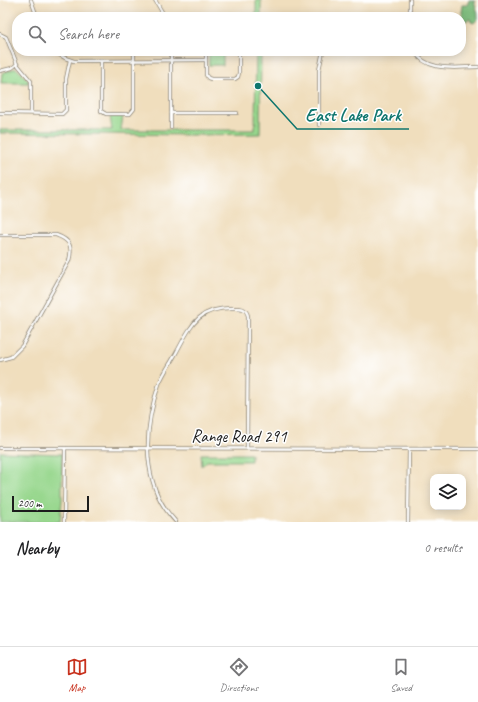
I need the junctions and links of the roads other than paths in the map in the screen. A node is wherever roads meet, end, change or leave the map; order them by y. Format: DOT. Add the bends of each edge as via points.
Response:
graph roads {
  1 [pos="31,0"];
  2 [pos="155,0"];
  3 [pos="410,0"];
  4 [pos="35,12"];
  5 [pos="162,12"];
  6 [pos="410,12"];
  7 [pos="0,34"];
  8 [pos="12,52"];
  9 [pos="14,56"];
  10 [pos="62,56"];
  11 [pos="134,56"];
  12 [pos="171,56"];
  13 [pos="206,56"];
  14 [pos="239,56"];
  15 [pos="322,56"];
  16 [pos="418,56"];
  17 [pos="70,60"];
  18 [pos="134,60"];
  19 [pos="171,60"];
  20 [pos="206,60"];
  21 [pos="101,61"];
  22 [pos="17,64"];
  23 [pos="478,67"];
  24 [pos="0,71"];
  25 [pos="171,113"];
  26 [pos="236,113"];
  27 [pos="0,114"];
  28 [pos="31,114"];
  29 [pos="319,125"];
  30 [pos="171,128"];
  31 [pos="0,235"];
  32 [pos="0,360"];
  33 [pos="0,448"];
  34 [pos="65,448"];
  35 [pos="247,448"];
  36 [pos="148,449"];
  37 [pos="409,449"];
  38 [pos="478,449"];
  39 [pos="64,522"];
  40 [pos="176,522"];
  41 [pos="408,522"];
  1 -- 4 [label="street"];
  2 -- 5 [label="street"];
  3 -- 6 [label="street"];
  7 -- 8 [label="street" via="4,34"];
  9 -- 22 [label="street"];
  10 -- 17 [label="street"];
  11 -- 18 [label="street"];
  12 -- 19 [label="street"];
  13 -- 20 [label="street"];
  14 -- 20 [label="street" via="239,75 234,79 208,78"];
  15 -- 29 [label="street" via="319,70"];
  16 -- 23 [label="street" via="436,66"];
  17 -- 21 [label="street"];
  17 -- 28 [label="street" via="66,79 66,111 62,114"];
  18 -- 19 [label="street"];
  18 -- 21 [label="street"];
  18 -- 21 [label="street" via="134,110 128,114 106,114 101,111"];
  19 -- 20 [label="street"];
  19 -- 25 [label="street"];
  22 -- 24 [label="street"];
  22 -- 28 [label="street" via="31,81"];
  25 -- 26 [label="street"];
  25 -- 30 [label="street"];
  27 -- 28 [label="street"];
  31 -- 32 [label="street" via="64,238 69,243 72,253 26,340 11,357"];
  33 -- 34 [label="street, Range Road 291"];
  34 -- 36 [label="street, Range Road 291"];
  34 -- 39 [label="street"];
  35 -- 36 [label="street, Range Road 291"];
  35 -- 36 [label="street" via="248,316 243,308 227,308 202,315 188,331 160,383 150,415"];
  35 -- 37 [label="street, Range Road 291"];
  36 -- 40 [label="street" via="154,488 163,507"];
  37 -- 38 [label="street, Range Road 291"];
  37 -- 41 [label="street"];
}
